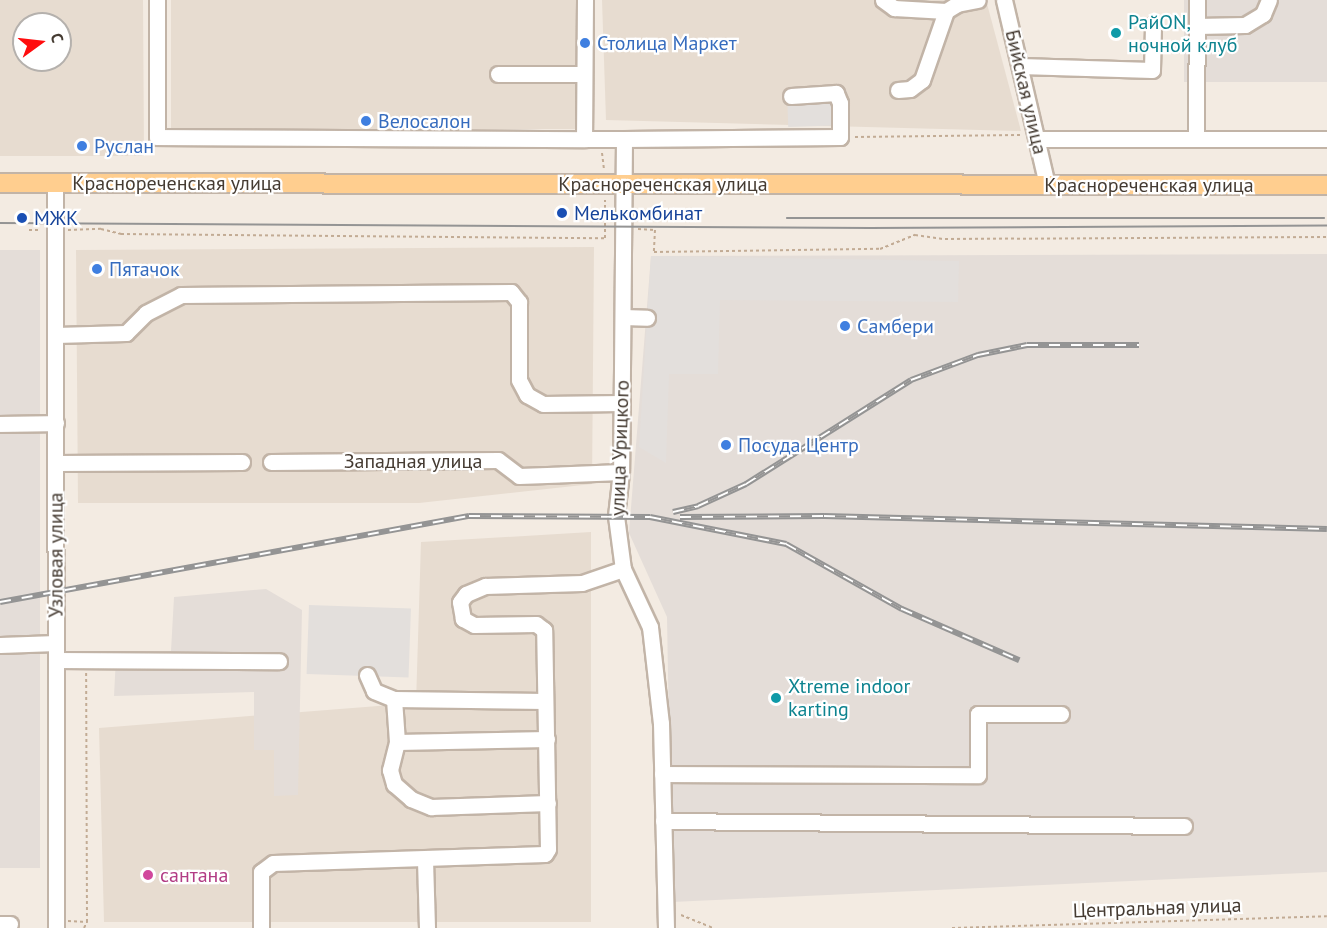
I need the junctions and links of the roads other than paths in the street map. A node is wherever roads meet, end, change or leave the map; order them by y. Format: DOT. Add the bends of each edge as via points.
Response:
graph roads {
  1 [pos="158,0"];
  2 [pos="585,0"];
  3 [pos="883,0"];
  4 [pos="978,0"];
  5 [pos="1004,0"];
  6 [pos="1197,0"];
  7 [pos="1269,0"];
  8 [pos="946,11"];
  9 [pos="1153,25"];
  10 [pos="1197,26"];
  11 [pos="1020,66"];
  12 [pos="498,74"];
  13 [pos="584,74"];
  14 [pos="898,90"];
  15 [pos="791,96"];
  16 [pos="1038,137"];
  17 [pos="584,139"];
  18 [pos="624,139"];
  19 [pos="1196,139"];
  20 [pos="1327,139"];
  21 [pos="55,182"];
  22 [pos="0,183"];
  23 [pos="624,185"];
  24 [pos="1047,185"];
  25 [pos="1327,185"];
  26 [pos="623,317"];
  27 [pos="647,318"];
  28 [pos="56,335"];
  29 [pos="622,403"];
  30 [pos="57,423"];
  31 [pos="0,424"];
  32 [pos="242,462"];
  33 [pos="271,462"];
  34 [pos="57,463"];
  35 [pos="621,472"];
  36 [pos="623,569"];
  37 [pos="56,643"];
  38 [pos="0,645"];
  39 [pos="56,660"];
  40 [pos="279,661"];
  41 [pos="367,675"];
  42 [pos="374,691"];
  43 [pos="394,699"];
  44 [pos="545,701"];
  45 [pos="1061,714"];
  46 [pos="394,721"];
  47 [pos="547,739"];
  48 [pos="397,742"];
  49 [pos="662,774"];
  50 [pos="548,802"];
  51 [pos="663,821"];
  52 [pos="1185,826"];
  53 [pos="425,860"];
  54 [pos="56,924"];
  55 [pos="261,928"];
  56 [pos="427,928"];
  57 [pos="666,928"];
  1 -- 17 [label="street" via="158,137"];
  2 -- 13 [label="street"];
  3 -- 8 [label="street" via="894,8"];
  4 -- 8 [label="street" via="957,4"];
  5 -- 11 [label="street, Бийская улица"];
  6 -- 10 [label="street"];
  7 -- 10 [label="street" via="1263,14 1245,26"];
  8 -- 14 [label="street" via="922,80 910,89"];
  9 -- 11 [label="street" via="1152,70"];
  10 -- 19 [label="street"];
  11 -- 16 [label="street, Бийская улица"];
  12 -- 13 [label="street"];
  13 -- 17 [label="street"];
  15 -- 18 [label="street" via="836,93 840,103 840,137"];
  16 -- 19 [label="street"];
  16 -- 24 [label="street, Бийская улица"];
  17 -- 18 [label="street"];
  18 -- 23 [label="street, улица Урицкого"];
  19 -- 20 [label="street"];
  21 -- 22 [label="main road, Краснореченская улица"];
  21 -- 23 [label="main road, Краснореченская улица"];
  21 -- 28 [label="street, Узловая улица"];
  23 -- 24 [label="main road, Краснореченская улица"];
  23 -- 26 [label="street, улица Урицкого"];
  24 -- 25 [label="main road, Краснореченская улица"];
  26 -- 27 [label="street"];
  26 -- 29 [label="street, улица Урицкого"];
  28 -- 29 [label="street" via="126,333 146,313 181,295 511,292 519,302 519,380 527,395 543,404"];
  28 -- 30 [label="street, Узловая улица"];
  29 -- 35 [label="street, улица Урицкого"];
  30 -- 31 [label="street"];
  30 -- 34 [label="street, Узловая улица"];
  32 -- 34 [label="street"];
  33 -- 35 [label="street, Западная улица" via="498,460 519,477"];
  34 -- 37 [label="street, Узловая улица"];
  35 -- 36 [label="street, улица Урицкого" via="616,516"];
  36 -- 44 [label="street" via="582,583 485,586 466,594 460,602 463,619 474,625 537,624 544,630"];
  36 -- 49 [label="street, улица Урицкого" via="650,627"];
  37 -- 38 [label="street"];
  37 -- 39 [label="street, Узловая улица"];
  39 -- 40 [label="street"];
  39 -- 54 [label="street, Узловая улица"];
  41 -- 42 [label="street"];
  42 -- 43 [label="street"];
  42 -- 46 [label="street"];
  43 -- 44 [label="street"];
  43 -- 46 [label="street"];
  44 -- 47 [label="street"];
  45 -- 49 [label="street" via="978,714 978,775"];
  46 -- 48 [label="street"];
  47 -- 48 [label="street"];
  47 -- 50 [label="street"];
  48 -- 50 [label="street" via="390,770 394,784 411,800 431,807"];
  49 -- 51 [label="street, улица Урицкого"];
  50 -- 53 [label="street" via="545,854"];
  51 -- 52 [label="street"];
  51 -- 57 [label="street, улица Урицкого"];
  53 -- 55 [label="street" via="265,865 261,872"];
  53 -- 56 [label="street"];
}
